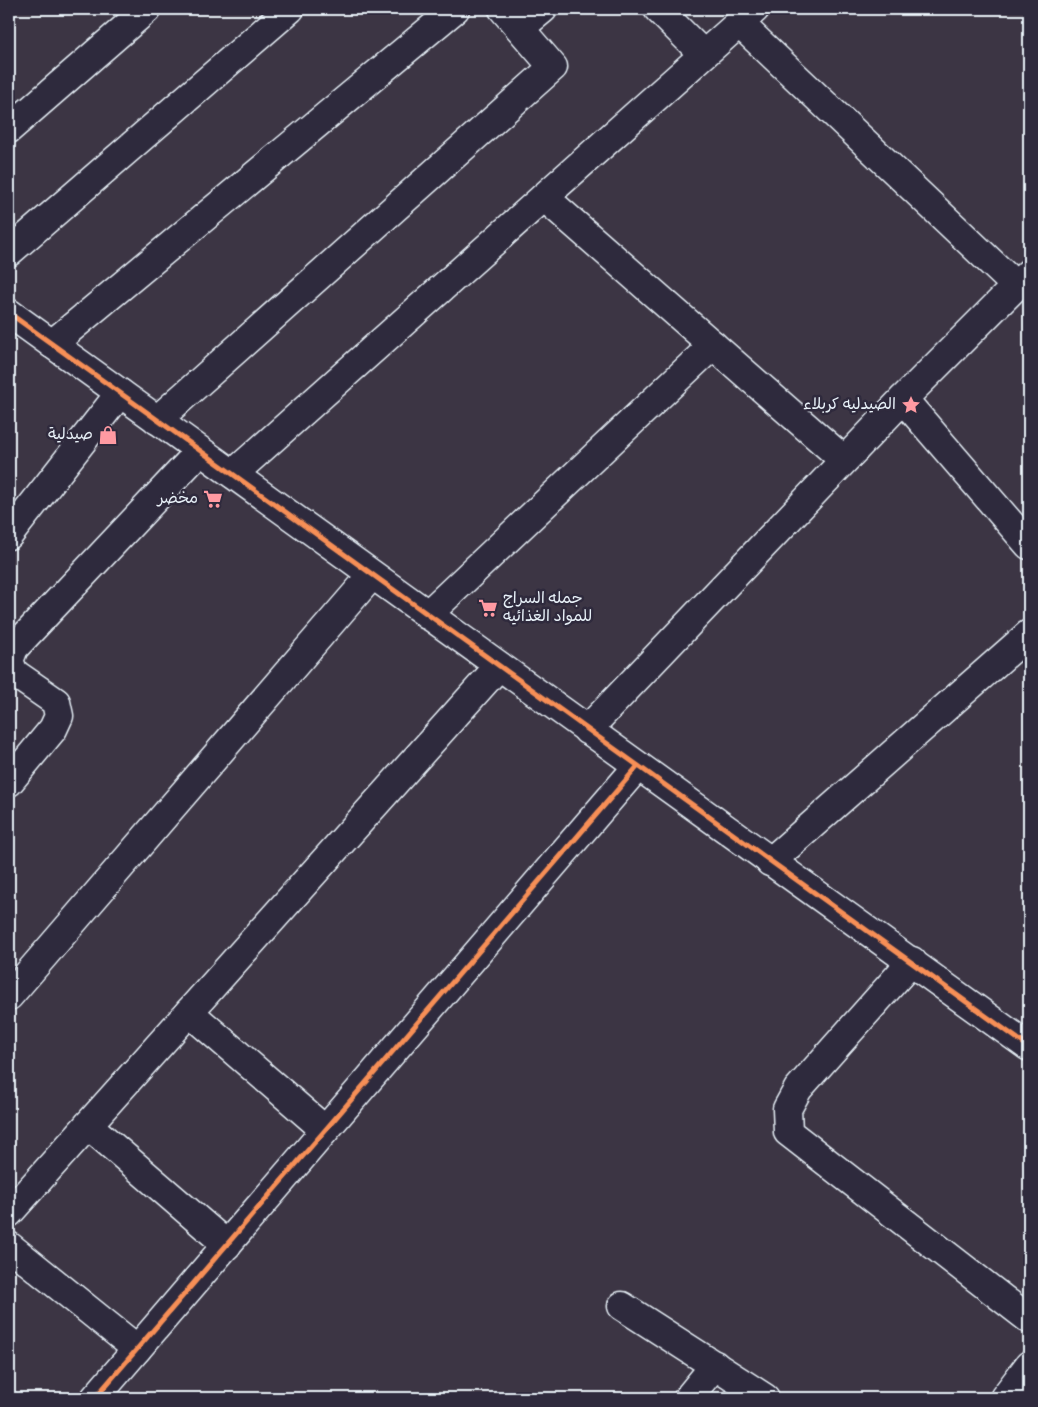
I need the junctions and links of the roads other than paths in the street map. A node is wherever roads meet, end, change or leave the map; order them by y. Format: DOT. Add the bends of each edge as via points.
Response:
graph roads {
  1 [pos="147,9"];
  2 [pos="290,9"];
  3 [pos="455,9"];
  4 [pos="543,9"];
  5 [pos="658,9"];
  6 [pos="747,16"];
  7 [pos="512,18"];
  8 [pos="704,54"];
  9 [pos="9,129"];
  10 [pos="544,197"];
  11 [pos="9,252"];
  12 [pos="1022,279"];
  13 [pos="9,313"];
  14 [pos="52,344"];
  15 [pos="713,345"];
  16 [pos="120,393"];
  17 [pos="903,399"];
  18 [pos="157,420"];
  19 [pos="200,451"];
  20 [pos="844,460"];
  21 [pos="232,474"];
  22 [pos="9,535"];
  23 [pos="1029,545"];
  24 [pos="372,575"];
  25 [pos="427,615"];
  26 [pos="1029,634"];
  27 [pos="499,666"];
  28 [pos="587,730"];
  29 [pos="638,766"];
  30 [pos="9,782"];
  31 [pos="770,862"];
  32 [pos="912,962"];
  33 [pos="9,996"];
  34 [pos="189,1012"];
  35 [pos="1029,1047"];
  36 [pos="88,1125"];
  37 [pos="325,1130"];
  38 [pos="9,1213"];
  39 [pos="227,1244"];
  40 [pos="9,1246"];
  41 [pos="622,1306"];
  42 [pos="1029,1319"];
  43 [pos="137,1349"];
  44 [pos="715,1365"];
  45 [pos="1029,1365"];
  46 [pos="94,1398"];
  47 [pos="688,1398"];
  48 [pos="765,1398"];
  49 [pos="1004,1398"];
  1 -- 9 [label="street"];
  2 -- 11 [label="street"];
  3 -- 14 [label="street"];
  4 -- 7 [label="street"];
  5 -- 8 [label="street"];
  6 -- 8 [label="street"];
  6 -- 12 [label="street"];
  7 -- 18 [label="street" via="553,66"];
  8 -- 10 [label="street"];
  10 -- 15 [label="street"];
  10 -- 21 [label="street"];
  12 -- 17 [label="street"];
  13 -- 14 [label="street"];
  14 -- 16 [label="street"];
  15 -- 20 [label="street"];
  15 -- 25 [label="street"];
  16 -- 18 [label="street"];
  16 -- 22 [label="street"];
  17 -- 20 [label="street"];
  17 -- 23 [label="street"];
  18 -- 19 [label="street"];
  19 -- 21 [label="street"];
  19 -- 30 [label="street" via="14,648 9,662 14,673 56,702 59,716 53,729"];
  20 -- 28 [label="street"];
  21 -- 24 [label="street"];
  24 -- 25 [label="street"];
  24 -- 33 [label="street"];
  25 -- 27 [label="street"];
  26 -- 31 [label="street"];
  27 -- 28 [label="street"];
  27 -- 34 [label="street"];
  28 -- 29 [label="street"];
  29 -- 31 [label="street"];
  29 -- 37 [label="street"];
  31 -- 32 [label="street"];
  32 -- 35 [label="street"];
  32 -- 42 [label="street" via="798,1089 787,1109 788,1132"];
  34 -- 36 [label="street"];
  34 -- 37 [label="street"];
  36 -- 38 [label="street"];
  36 -- 39 [label="street"];
  37 -- 39 [label="street"];
  39 -- 43 [label="street"];
  40 -- 43 [label="street"];
  41 -- 44 [label="street"];
  43 -- 46 [label="street"];
  44 -- 47 [label="street"];
  44 -- 48 [label="street"];
  45 -- 49 [label="street"];
}
